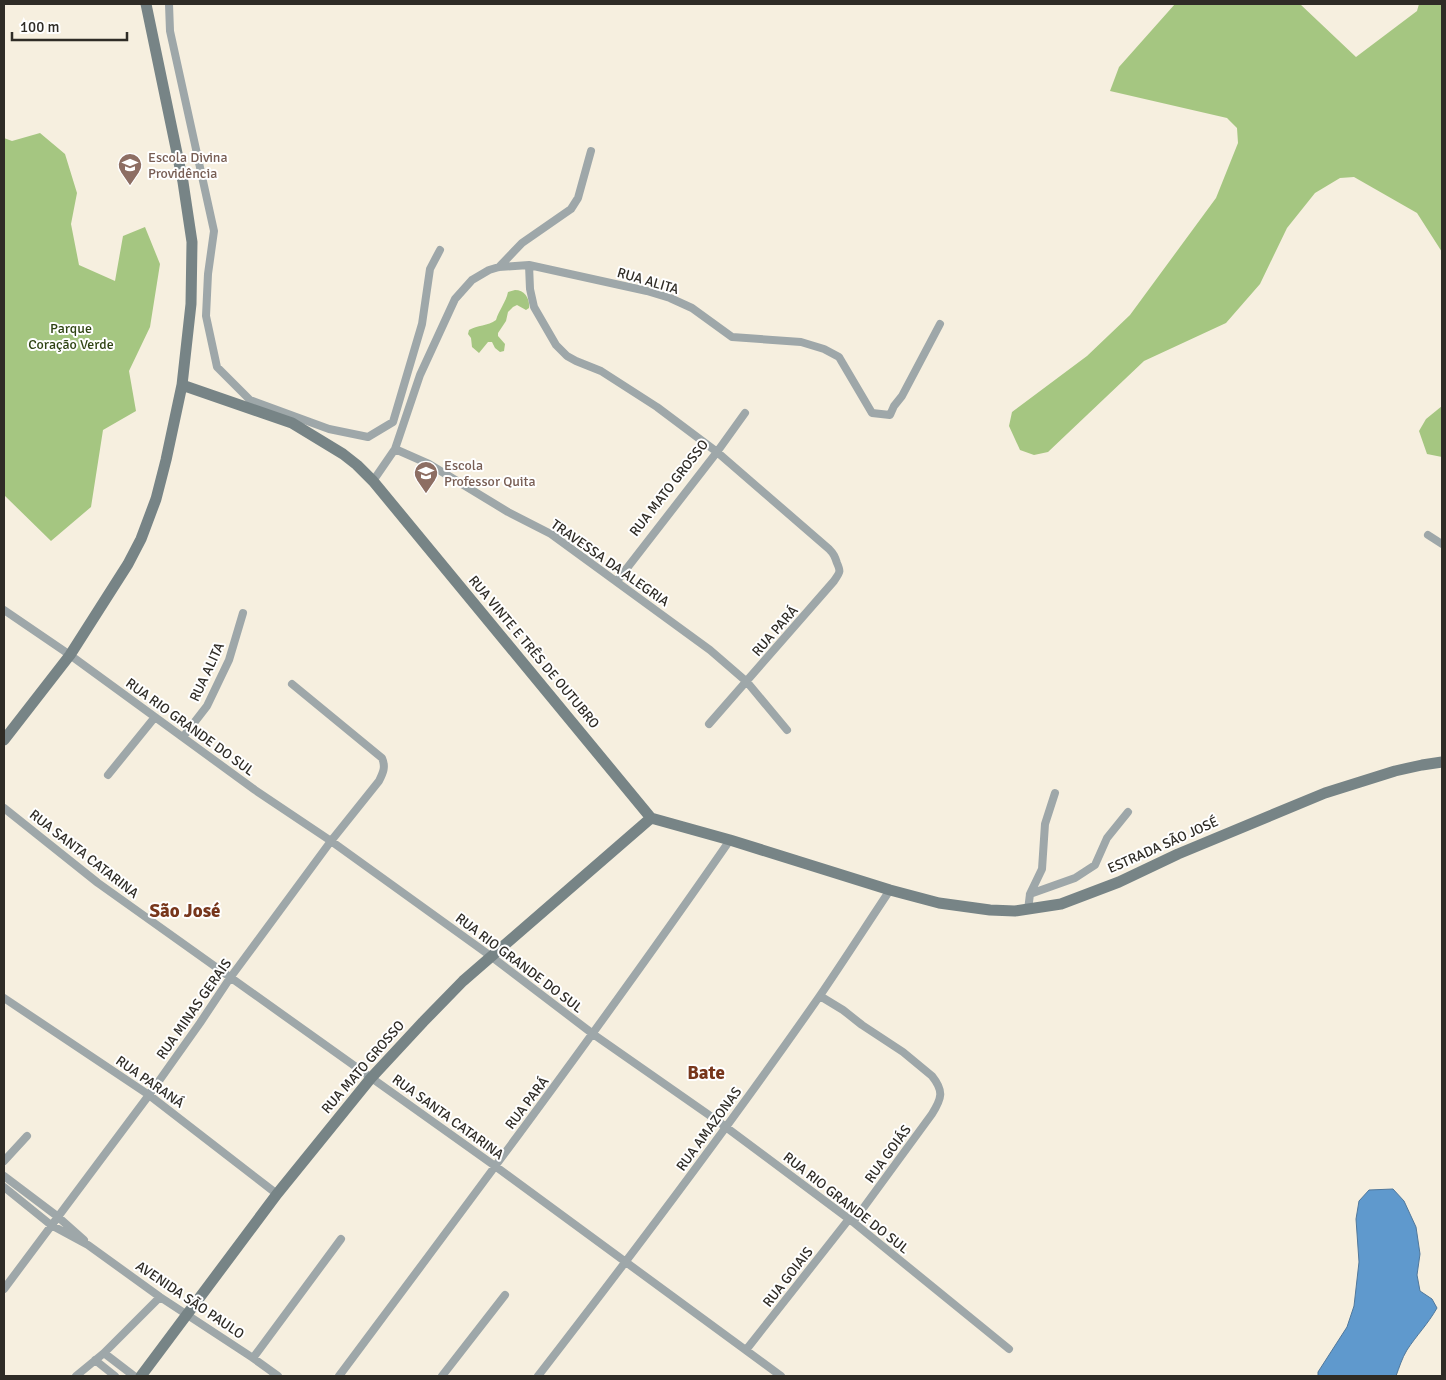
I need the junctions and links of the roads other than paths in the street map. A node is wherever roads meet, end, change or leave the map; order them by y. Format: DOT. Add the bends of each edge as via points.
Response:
graph roads {
  1 [pos="146,4"];
  2 [pos="169,4"];
  3 [pos="592,151"];
  4 [pos="440,250"];
  5 [pos="529,265"];
  6 [pos="499,267"];
  7 [pos="940,324"];
  8 [pos="182,384"];
  9 [pos="745,413"];
  10 [pos="395,449"];
  11 [pos="717,452"];
  12 [pos="373,481"];
  13 [pos="1428,535"];
  14 [pos="1442,544"];
  15 [pos="617,581"];
  16 [pos="4,610"];
  17 [pos="243,613"];
  18 [pos="70,655"];
  19 [pos="747,682"];
  20 [pos="292,684"];
  21 [pos="155,717"];
  22 [pos="709,724"];
  23 [pos="787,730"];
  24 [pos="183,737"];
  25 [pos="4,740"];
  26 [pos="1442,762"];
  27 [pos="108,775"];
  28 [pos="1055,793"];
  29 [pos="4,808"];
  30 [pos="1128,812"];
  31 [pos="651,818"];
  32 [pos="730,840"];
  33 [pos="331,841"];
  34 [pos="890,890"];
  35 [pos="1030,894"];
  36 [pos="1028,910"];
  37 [pos="492,957"];
  38 [pos="230,978"];
  39 [pos="820,996"];
  40 [pos="4,998"];
  41 [pos="593,1034"];
  42 [pos="371,1078"];
  43 [pos="149,1095"];
  44 [pos="726,1127"];
  45 [pos="27,1136"];
  46 [pos="4,1161"];
  47 [pos="495,1166"];
  48 [pos="4,1176"];
  49 [pos="4,1187"];
  50 [pos="277,1194"];
  51 [pos="58,1216"];
  52 [pos="851,1221"];
  53 [pos="51,1225"];
  54 [pos="341,1239"];
  55 [pos="88,1245"];
  56 [pos="626,1263"];
  57 [pos="4,1289"];
  58 [pos="505,1295"];
  59 [pos="160,1297"];
  60 [pos="188,1314"];
  61 [pos="1009,1349"];
  62 [pos="746,1350"];
  63 [pos="104,1353"];
  64 [pos="253,1358"];
  65 [pos="95,1360"];
  66 [pos="76,1376"];
  67 [pos="115,1376"];
  68 [pos="134,1376"];
  69 [pos="141,1376"];
  70 [pos="278,1376"];
  71 [pos="339,1376"];
  72 [pos="442,1376"];
  73 [pos="538,1376"];
  74 [pos="781,1376"];
  1 -- 8 [label="street" via="192,242 191,304"];
  2 -- 4 [label="street" via="170,31 214,231 206,316 217,367 250,400 329,429 368,437 393,422 422,324 430,269"];
  3 -- 6 [label="street" via="578,198 570,209 522,244"];
  5 -- 6 [label="street, RUA ALITA"];
  5 -- 7 [label="street, RUA ALITA" via="670,298 692,308 732,337 801,342 824,349 839,357 872,413 890,415"];
  5 -- 11 [label="street" via="534,307 556,345 567,356 601,371 657,407"];
  6 -- 10 [label="street, RUA ALITA" via="472,280 455,299 420,375"];
  8 -- 12 [label="street, RUA VINTE E TRÊS DE OUTUBRO" via="292,423 343,454"];
  8 -- 18 [label="street" via="156,499 141,539"];
  9 -- 11 [label="street, RUA MATO GROSSO"];
  10 -- 12 [label="street, RUA ALITA"];
  10 -- 15 [label="street, TRAVESSA DA ALEGRIA" via="429,464 551,534"];
  11 -- 15 [label="street, RUA MATO GROSSO"];
  11 -- 19 [label="street, RUA PARÁ" via="829,549 840,568 840,573 806,615"];
  12 -- 31 [label="street, RUA VINTE E TRÊS DE OUTUBRO"];
  13 -- 14 [label="street"];
  15 -- 19 [label="street, TRAVESSA DA ALEGRIA" via="710,650"];
  16 -- 18 [label="street, RUA RIO GRANDE DO SUL"];
  17 -- 24 [label="street, RUA ALITA" via="229,660 207,706"];
  18 -- 21 [label="street, RUA RIO GRANDE DO SUL"];
  18 -- 25 [label="street"];
  19 -- 22 [label="street, RUA PARÁ"];
  19 -- 23 [label="street, TRAVESSA DA ALEGRIA"];
  20 -- 33 [label="street, RUA MINAS GERAIS" via="366,744 385,764 379,781"];
  21 -- 24 [label="street, RUA RIO GRANDE DO SUL"];
  21 -- 27 [label="street"];
  24 -- 33 [label="street, RUA RIO GRANDE DO SUL"];
  26 -- 36 [label="street, ESTRADA SÃO JOSÉ" via="1395,771 1325,792 1119,882 1061,904"];
  28 -- 35 [label="street" via="1045,824 1042,869"];
  29 -- 38 [label="street, RUA SANTA CATARINA" via="98,883"];
  30 -- 35 [label="street" via="1107,838 1095,865 1075,878"];
  31 -- 32 [label="street"];
  31 -- 37 [label="street, RUA MATO GROSSO"];
  32 -- 34 [label="street"];
  32 -- 41 [label="street, RUA PARÁ"];
  33 -- 37 [label="street, RUA RIO GRANDE DO SUL"];
  33 -- 38 [label="street, RUA MINAS GERAIS"];
  34 -- 36 [label="street, ESTRADA SÃO JOSÉ" via="939,904 990,910"];
  34 -- 39 [label="street, RUA AMAZONAS"];
  35 -- 36 [label="street"];
  37 -- 41 [label="street, RUA RIO GRANDE DO SUL"];
  37 -- 42 [label="street, RUA MATO GROSSO" via="443,1001"];
  38 -- 42 [label="street, RUA SANTA CATARINA"];
  38 -- 43 [label="street, RUA MINAS GERAIS"];
  39 -- 44 [label="street, RUA AMAZONAS"];
  39 -- 52 [label="street, RUA GOIÁS" via="927,1072 936,1080 941,1098"];
  40 -- 43 [label="street, RUA PARANÁ"];
  41 -- 44 [label="street, RUA RIO GRANDE DO SUL"];
  41 -- 47 [label="street, RUA PARÁ"];
  42 -- 47 [label="street, RUA SANTA CATARINA"];
  42 -- 50 [label="street, RUA MATO GROSSO"];
  43 -- 50 [label="street, RUA PARANÁ"];
  43 -- 51 [label="street, RUA MINAS GERAIS"];
  44 -- 52 [label="street, RUA RIO GRANDE DO SUL"];
  44 -- 56 [label="street, RUA AMAZONAS"];
  45 -- 46 [label="street"];
  47 -- 56 [label="street, RUA SANTA CATARINA"];
  47 -- 71 [label="street, RUA PARÁ"];
  48 -- 51 [label="street, AVENIDA SÃO PAULO"];
  49 -- 53 [label="street, AVENIDA SÃO PAULO"];
  50 -- 60 [label="street, RUA MATO GROSSO"];
  51 -- 53 [label="street, RUA MINAS GERAIS"];
  51 -- 55 [label="street, AVENIDA SÃO PAULO"];
  52 -- 61 [label="street, RUA RIO GRANDE DO SUL"];
  52 -- 62 [label="street, RUA GOIAIS"];
  53 -- 55 [label="street, AVENIDA SÃO PAULO"];
  53 -- 57 [label="street, RUA MINAS GERAIS"];
  54 -- 64 [label="street"];
  55 -- 59 [label="street, AVENIDA SÃO PAULO"];
  56 -- 62 [label="street, RUA SANTA CATARINA"];
  56 -- 73 [label="street, RUA AMAZONAS"];
  58 -- 72 [label="street"];
  59 -- 60 [label="street, AVENIDA SÃO PAULO"];
  59 -- 63 [label="street"];
  60 -- 64 [label="street, AVENIDA SÃO PAULO"];
  60 -- 69 [label="street, RUA MATO GROSSO"];
  62 -- 74 [label="street, RUA SANTA CATARINA"];
  63 -- 65 [label="street"];
  63 -- 68 [label="street"];
  64 -- 70 [label="street, AVENIDA SÃO PAULO"];
  65 -- 66 [label="street"];
  65 -- 67 [label="street"];
}
